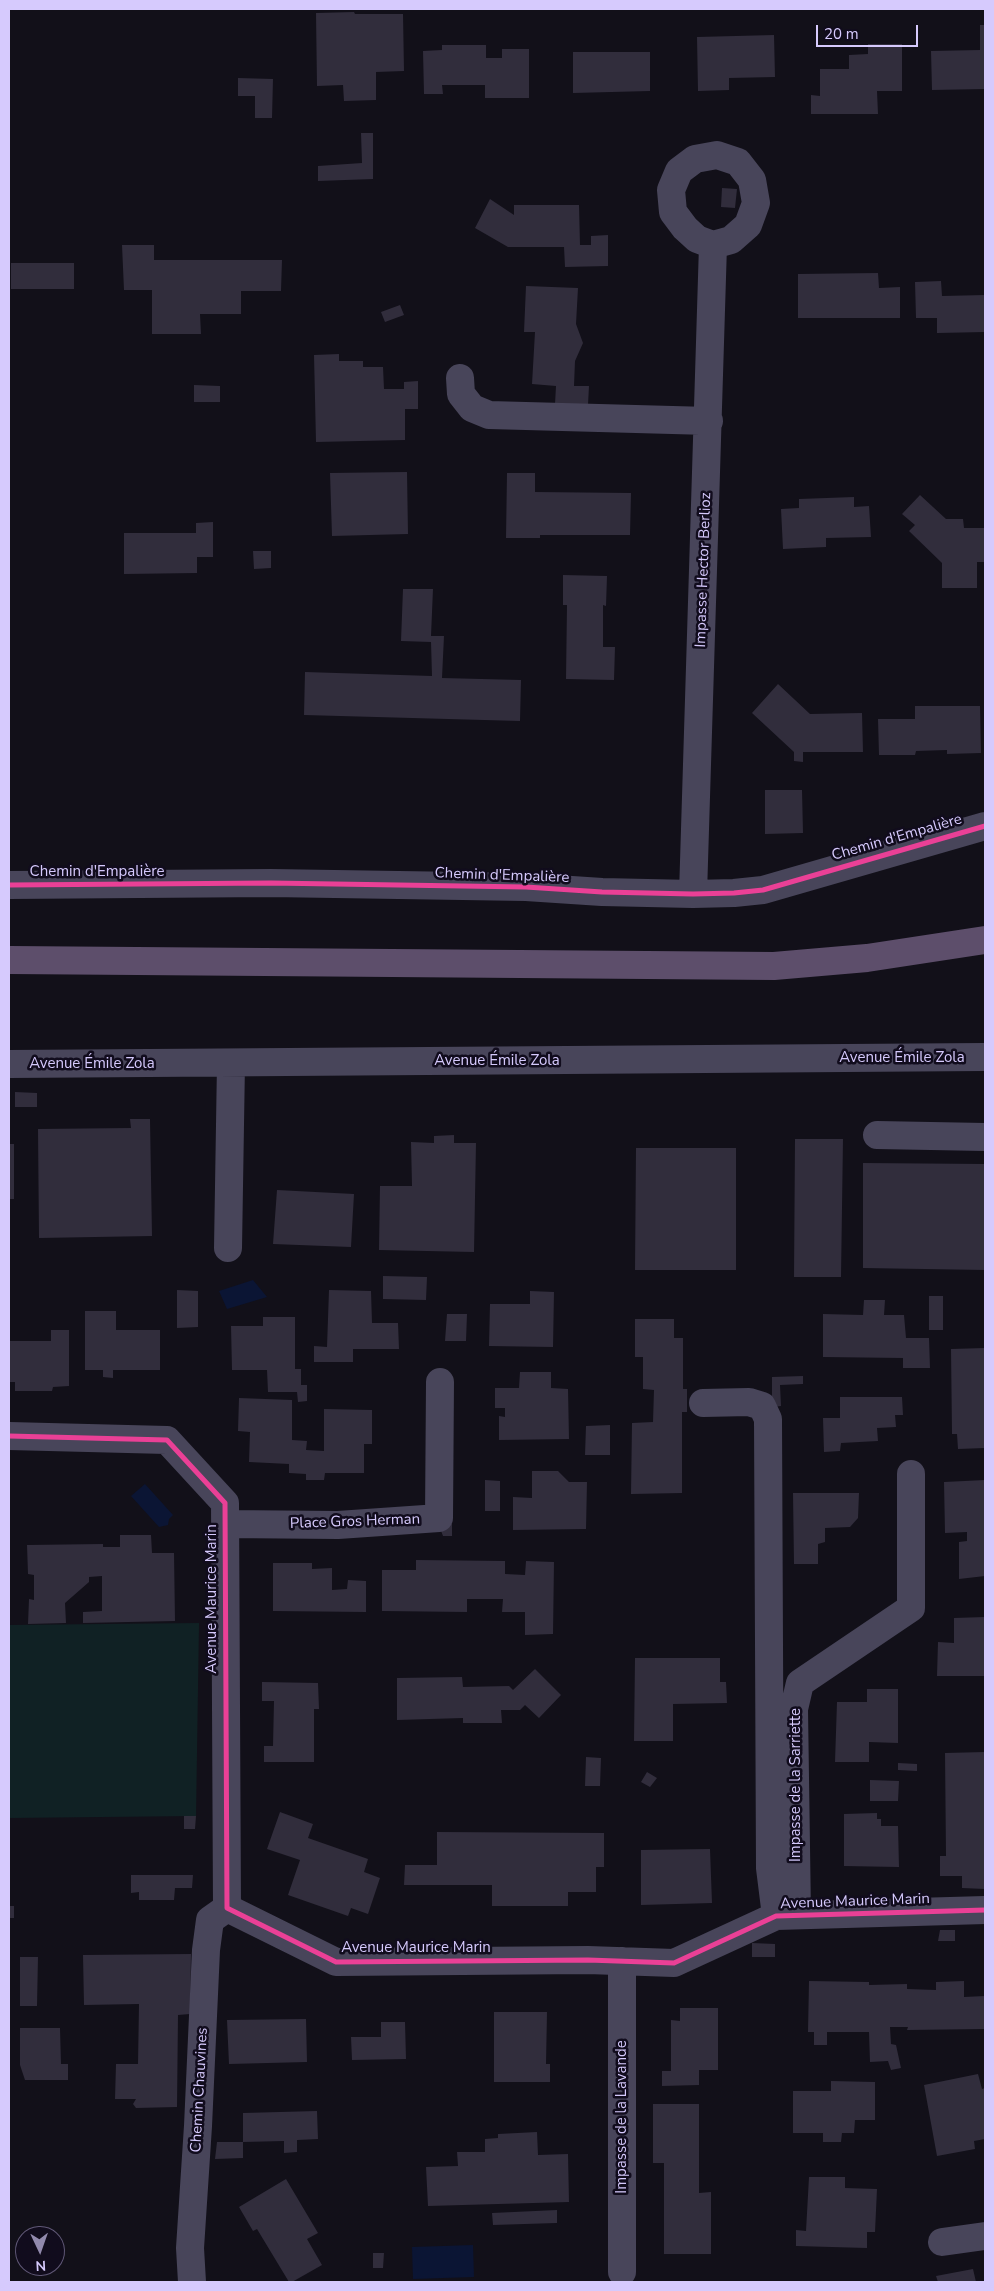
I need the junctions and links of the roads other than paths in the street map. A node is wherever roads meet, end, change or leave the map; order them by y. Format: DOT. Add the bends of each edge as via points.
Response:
graph roads {
  1 [pos="713,245"];
  2 [pos="460,378"];
  3 [pos="709,421"];
  4 [pos="985,826"];
  5 [pos="9,885"];
  6 [pos="693,894"];
  7 [pos="985,940"];
  8 [pos="9,960"];
  9 [pos="985,1057"];
  10 [pos="231,1062"];
  11 [pos="9,1064"];
  12 [pos="877,1135"];
  13 [pos="985,1137"];
  14 [pos="228,1248"];
  15 [pos="440,1382"];
  16 [pos="703,1403"];
  17 [pos="9,1436"];
  18 [pos="911,1474"];
  19 [pos="225,1524"];
  20 [pos="227,1908"];
  21 [pos="985,1910"];
  22 [pos="787,1915"];
  23 [pos="622,1961"];
  24 [pos="985,2236"];
  25 [pos="942,2242"];
  26 [pos="622,2272"];
  27 [pos="192,2282"];
  1 -- 3 [label="street, Impasse Hector Berlioz"];
  2 -- 3 [label="street" via="461,394 472,408 489,415"];
  3 -- 6 [label="street, Impasse Hector Berlioz"];
  4 -- 6 [label="street, Chemin d'Empalière" via="763,890"];
  5 -- 6 [label="street, Chemin d'Empalière" via="308,884 526,887"];
  7 -- 8 [label="main road" via="867,958 774,966"];
  9 -- 10 [label="street, Avenue Émile Zola"];
  10 -- 11 [label="street, Avenue Émile Zola"];
  10 -- 14 [label="street"];
  12 -- 13 [label="street"];
  15 -- 19 [label="street, Place Gros Herman" via="439,1518 338,1525"];
  16 -- 22 [label="street" via="749,1402 762,1406 768,1419 770,1868"];
  17 -- 19 [label="street, Avenue Maurice Marin" via="167,1440 225,1503"];
  18 -- 22 [label="street, Impasse de la Sarriette" via="911,1608 800,1682 794,1710"];
  19 -- 20 [label="street, Avenue Maurice Marin"];
  20 -- 23 [label="street, Avenue Maurice Marin" via="336,1962"];
  20 -- 27 [label="street, Chemin Chauvines" via="210,1920 206,1950 190,2248"];
  21 -- 22 [label="street, Avenue Maurice Marin"];
  22 -- 23 [label="street, Avenue Maurice Marin" via="674,1963"];
  23 -- 26 [label="street, Impasse de la Lavande"];
  24 -- 25 [label="street"];
}
